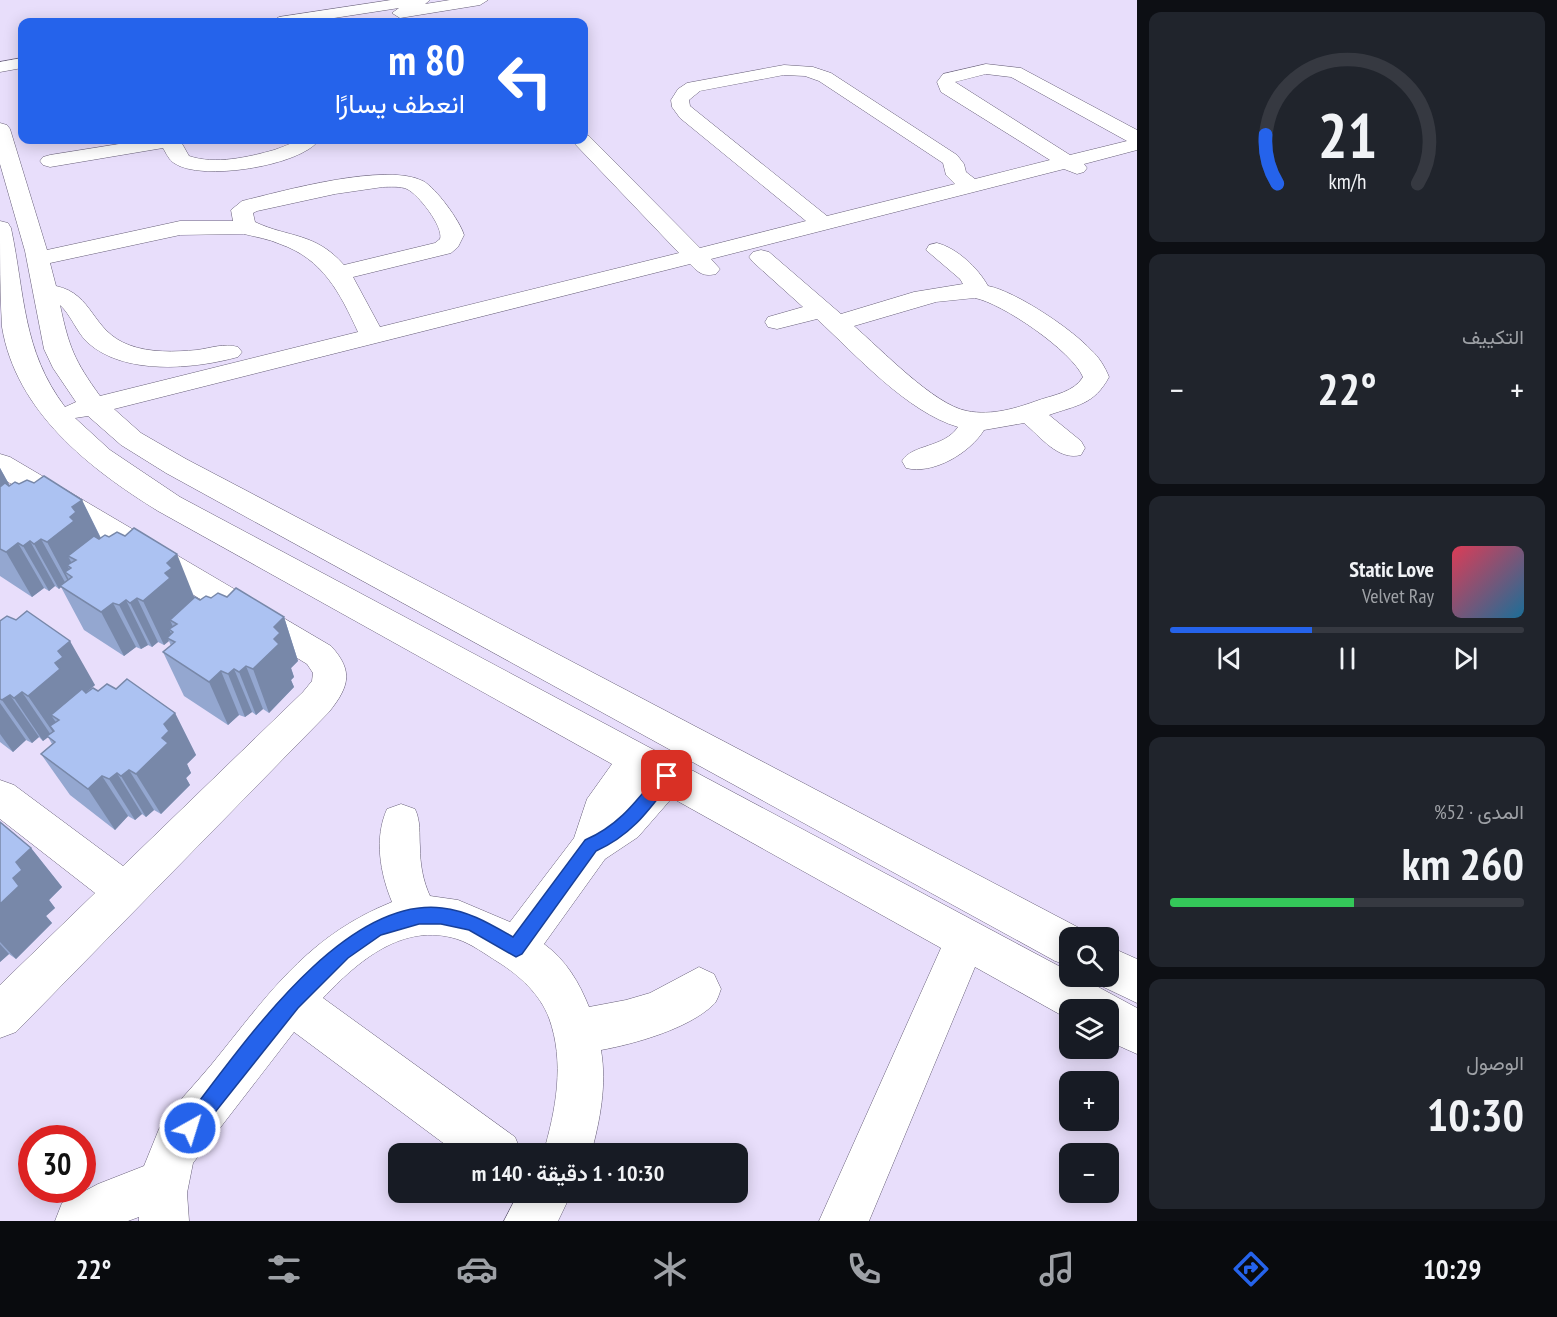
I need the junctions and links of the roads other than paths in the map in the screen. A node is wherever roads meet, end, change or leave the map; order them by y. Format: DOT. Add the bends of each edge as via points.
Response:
graph roads {
  1 [pos="422,0"];
  2 [pos="480,0"];
  3 [pos="376,12"];
  4 [pos="318,18"];
  5 [pos="356,18"];
  6 [pos="18,64"];
  7 [pos="0,67"];
  8 [pos="18,75"];
  9 [pos="0,77"];
  10 [pos="0,129"];
  11 [pos="1137,138"];
  12 [pos="148,144"];
  13 [pos="173,144"];
  14 [pos="303,144"];
  15 [pos="586,144"];
  16 [pos="1137,144"];
  17 [pos="50,161"];
  18 [pos="1066,161"];
  19 [pos="1137,162"];
  20 [pos="1089,175"];
  21 [pos="971,186"];
  22 [pos="246,218"];
  23 [pos="823,224"];
  24 [pos="0,228"];
  25 [pos="937,250"];
  26 [pos="37,255"];
  27 [pos="761,257"];
  28 [pos="702,263"];
  29 [pos="340,273"];
  30 [pos="978,291"];
  31 [pos="44,293"];
  32 [pos="828,316"];
  33 [pos="777,322"];
  34 [pos="7,327"];
  35 [pos="369,329"];
  36 [pos="51,330"];
  37 [pos="191,381"];
  38 [pos="1028,412"];
  39 [pos="103,415"];
  40 [pos="974,422"];
  41 [pos="66,424"];
  42 [pos="1071,448"];
  43 [pos="916,461"];
  44 [pos="0,464"];
  45 [pos="652,768"];
  46 [pos="0,797"];
  47 [pos="401,821"];
  48 [pos="125,892"];
  49 [pos="419,916"];
  50 [pos="966,939"];
  51 [pos="1059,940"];
  52 [pos="516,948"];
  53 [pos="1119,973"];
  54 [pos="1137,982"];
  55 [pos="699,989"];
  56 [pos="1076,999"];
  57 [pos="291,1002"];
  58 [pos="0,1016"];
  59 [pos="1119,1022"];
  60 [pos="577,1031"];
  61 [pos="1137,1032"];
  62 [pos="483,1143"];
  63 [pos="570,1143"];
  64 [pos="164,1203"];
  65 [pos="541,1203"];
  66 [pos="80,1221"];
  67 [pos="529,1221"];
  68 [pos="844,1221"];
  1 -- 3 [label="street"];
  2 -- 3 [label="street"];
  3 -- 4 [label="street"];
  3 -- 5 [label="street"];
  6 -- 7 [label="street"];
  8 -- 9 [label="street"];
  10 -- 26 [label="street"];
  11 -- 18 [label="street" via="1015,72 986,69 957,75 946,82 948,87"];
  12 -- 17 [label="street"];
  13 -- 14 [label="street" via="183,160 211,166 277,156"];
  15 -- 28 [label="street"];
  16 -- 18 [label="street"];
  18 -- 20 [label="street"];
  18 -- 21 [label="street"];
  19 -- 20 [label="street"];
  20 -- 27 [label="street"];
  21 -- 23 [label="street"];
  21 -- 23 [label="street" via="956,175 950,159 817,73 784,70 706,84 685,93 680,100 687,114"];
  22 -- 26 [label="street"];
  22 -- 29 [label="street" via="303,245"];
  22 -- 29 [label="street" via="374,181 402,181 420,189 451,228 450,242 442,248"];
  23 -- 28 [label="street"];
  24 -- 34 [label="street"];
  25 -- 30 [label="street" via="970,275"];
  26 -- 31 [label="street"];
  27 -- 28 [label="street"];
  27 -- 32 [label="street"];
  28 -- 35 [label="street"];
  28 -- 39 [label="street"];
  29 -- 35 [label="street"];
  30 -- 32 [label="street" via="950,291"];
  30 -- 38 [label="street" via="1006,300 1080,351 1092,364 1096,377 1090,388"];
  31 -- 35 [label="street" via="58,292 68,297 88,328 103,342 152,358 216,355"];
  31 -- 36 [label="street"];
  32 -- 33 [label="street"];
  32 -- 40 [label="street" via="927,403 940,412"];
  34 -- 41 [label="street" via="44,397"];
  35 -- 37 [label="street"];
  36 -- 37 [label="street" via="73,350 104,366"];
  36 -- 39 [label="street" via="66,368"];
  37 -- 39 [label="street"];
  38 -- 40 [label="street" via="997,422"];
  38 -- 42 [label="street"];
  39 -- 41 [label="street"];
  39 -- 51 [label="street" via="176,466"];
  40 -- 43 [label="street" via="968,436 956,447"];
  41 -- 45 [label="street" via="116,470 160,499"];
  44 -- 48 [label="street" via="328,664 331,677 322,696"];
  45 -- 50 [label="street"];
  45 -- 52 [label="street" via="628,823 591,846"];
  46 -- 48 [label="street"];
  47 -- 49 [label="street" via="403,877"];
  48 -- 58 [label="street"];
  49 -- 52 [label="street" via="472,923"];
  49 -- 57 [label="street" via="375,929 324,967"];
  50 -- 56 [label="street"];
  50 -- 68 [label="street"];
  52 -- 60 [label="street" via="555,984"];
  53 -- 54 [label="street"];
  55 -- 60 [label="street" via="658,1014 632,1023"];
  57 -- 62 [label="street"];
  57 -- 64 [label="street" via="176,1146"];
  59 -- 61 [label="street"];
  60 -- 63 [label="street" via="578,1114"];
  64 -- 66 [label="street" via="115,1201"];
  65 -- 67 [label="street"];
}
